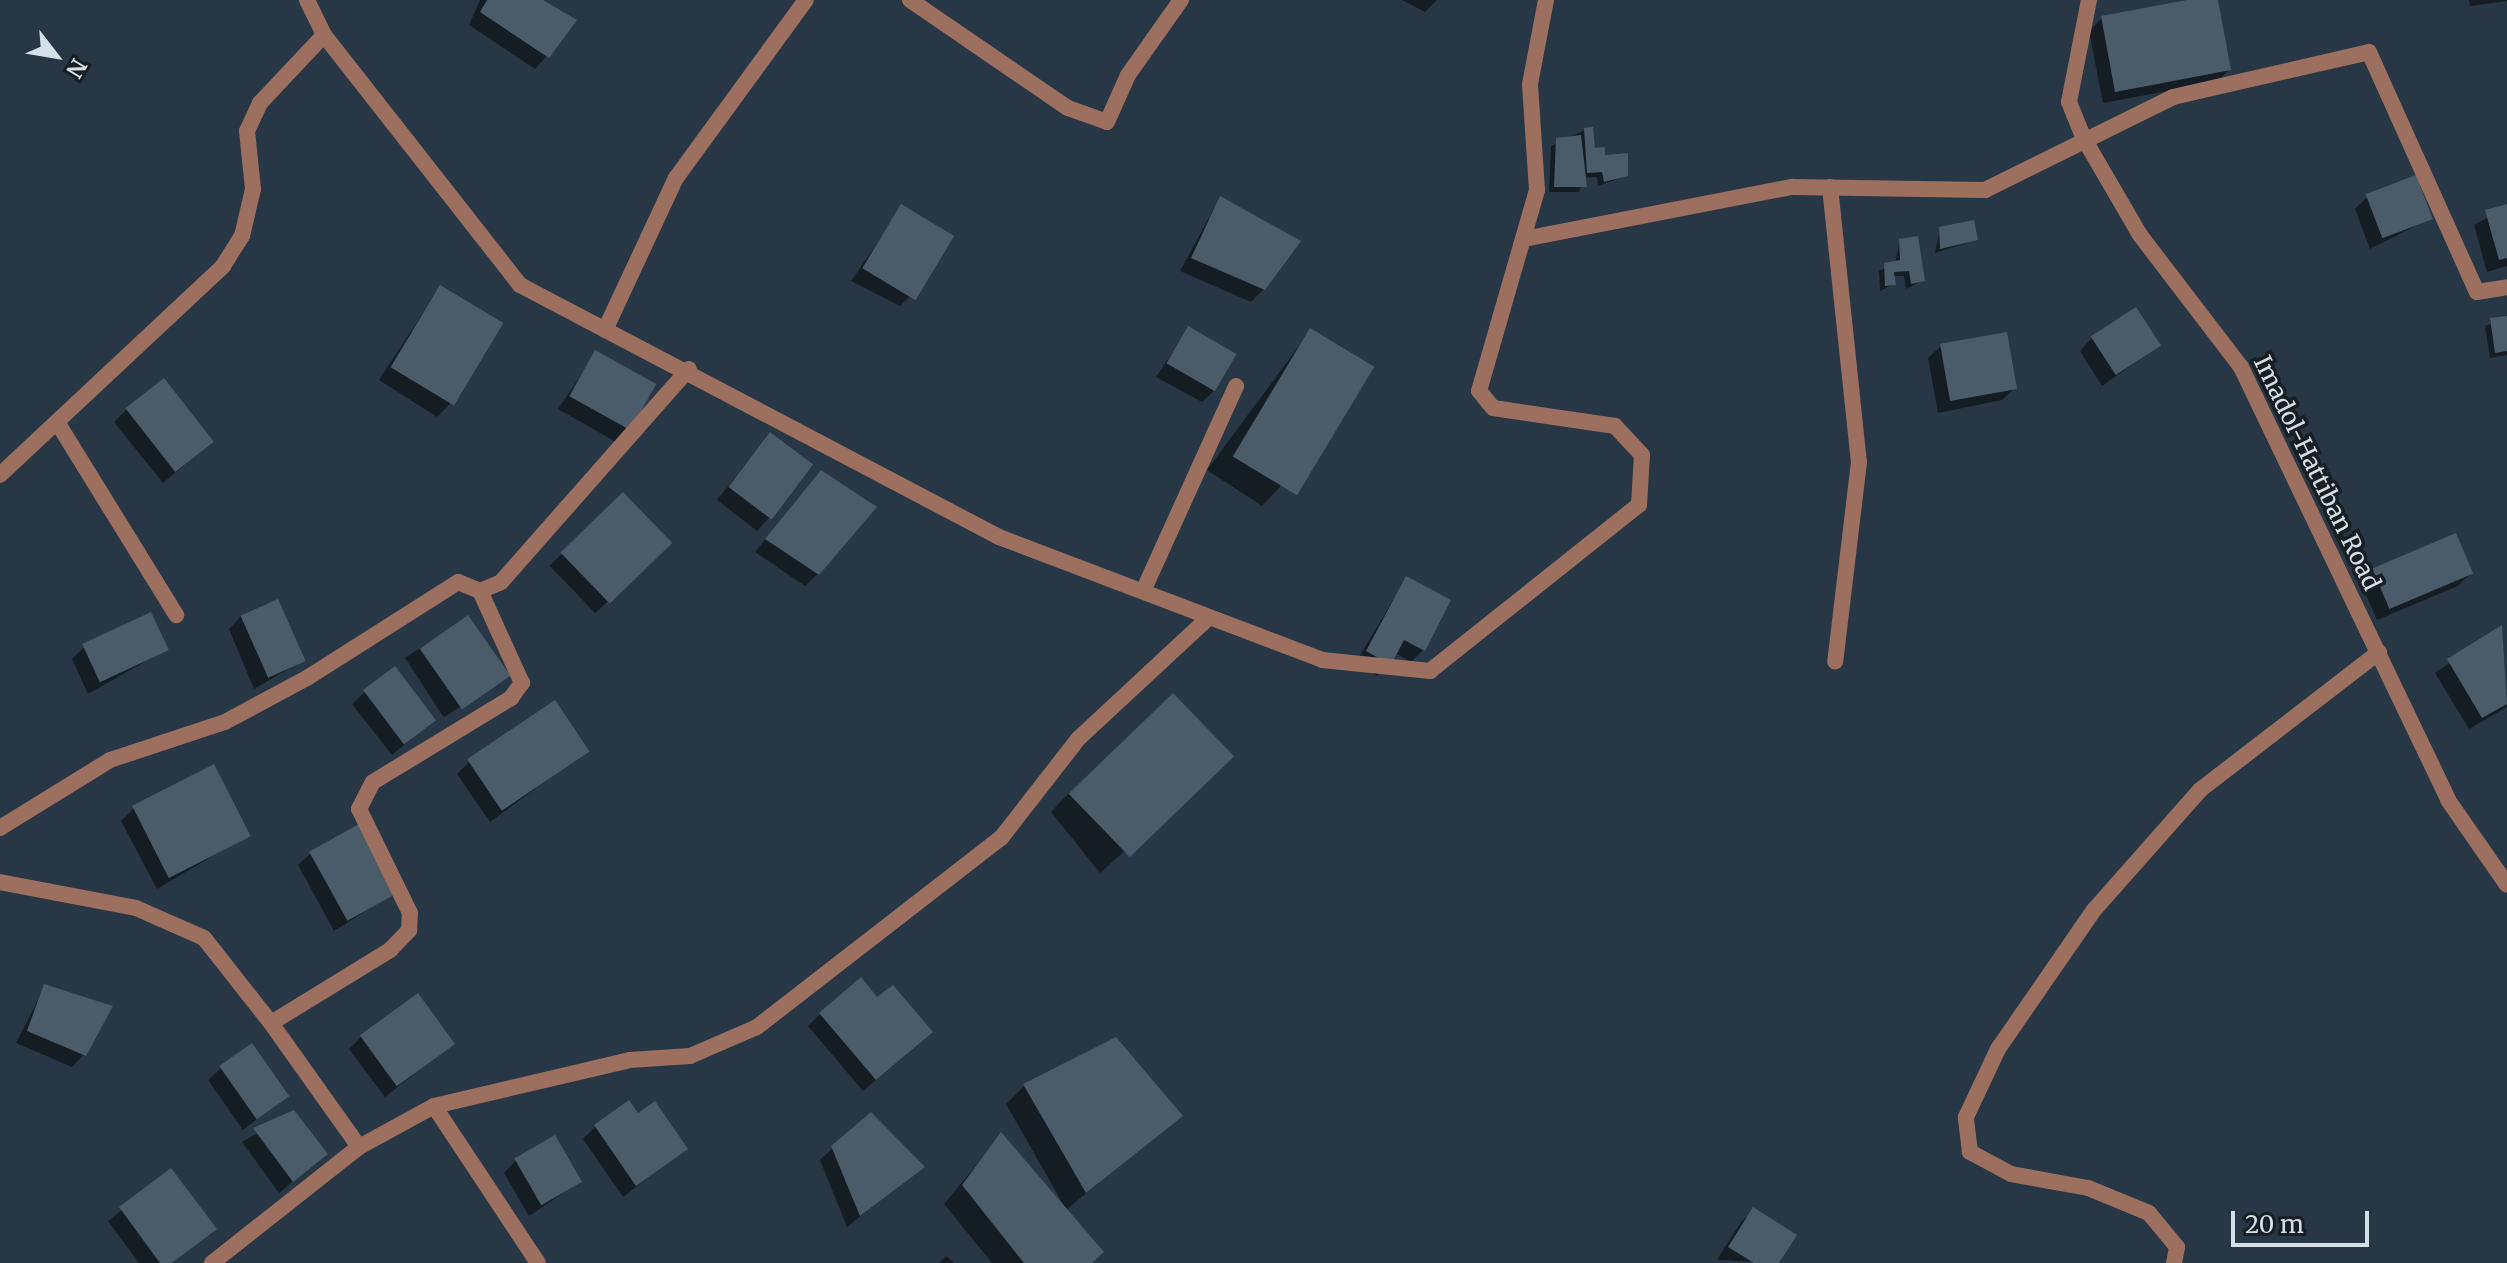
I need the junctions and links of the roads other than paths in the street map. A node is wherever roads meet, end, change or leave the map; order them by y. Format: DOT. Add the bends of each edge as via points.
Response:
graph roads {
  1 [pos="307,0"];
  2 [pos="806,0"];
  3 [pos="910,0"];
  4 [pos="1181,0"];
  5 [pos="1546,0"];
  6 [pos="2089,0"];
  7 [pos="324,35"];
  8 [pos="2083,137"];
  9 [pos="1830,187"];
  10 [pos="1529,238"];
  11 [pos="2507,287"];
  12 [pos="605,330"];
  13 [pos="689,369"];
  14 [pos="1236,386"];
  15 [pos="57,422"];
  16 [pos="0,475"];
  17 [pos="1144,589"];
  18 [pos="480,591"];
  19 [pos="176,615"];
  20 [pos="1206,620"];
  21 [pos="2379,652"];
  22 [pos="1835,662"];
  23 [pos="0,828"];
  24 [pos="0,882"];
  25 [pos="2507,885"];
  26 [pos="271,1023"];
  27 [pos="434,1106"];
  28 [pos="359,1147"];
  29 [pos="212,1263"];
  30 [pos="538,1263"];
  31 [pos="2174,1263"];
  1 -- 7 [label="street"];
  2 -- 12 [label="street" via="676,178"];
  3 -- 4 [label="street" via="1068,108 1107,122 1128,75"];
  5 -- 10 [label="street" via="1530,84 1537,190"];
  6 -- 8 [label="street, Imadol-Hattiban Road" via="2069,102"];
  7 -- 12 [label="street" via="458,198 493,257 520,285"];
  7 -- 15 [label="street" via="260,103 247,131 253,189 242,236 223,266"];
  8 -- 9 [label="street" via="1985,190"];
  8 -- 11 [label="street" via="2173,97 2369,52 2477,292"];
  8 -- 21 [label="street, Imadol-Hattiban Road" via="2140,235 2241,367"];
  9 -- 10 [label="street" via="1792,187"];
  9 -- 22 [label="street" via="1859,462"];
  10 -- 20 [label="street" via="1479,391 1493,408 1615,426 1642,455 1639,505 1596,547 1430,671 1322,660"];
  12 -- 13 [label="street"];
  13 -- 17 [label="street" via="999,537"];
  13 -- 18 [label="street" via="525,559"];
  14 -- 17 [label="street"];
  15 -- 16 [label="street"];
  15 -- 19 [label="street"];
  17 -- 20 [label="street"];
  18 -- 23 [label="street" via="458,582 225,722 110,760"];
  18 -- 26 [label="street" via="522,683 511,698 373,782 359,809 410,913 409,930 390,950"];
  20 -- 27 [label="street" via="1078,739 1001,838 757,1027 690,1056 630,1060"];
  21 -- 25 [label="street, Imadol-Hattiban Road" via="2448,800"];
  21 -- 31 [label="street" via="2200,790 2094,910 1998,1049 1966,1117 1970,1152 2011,1174 2088,1188 2149,1213 2177,1247"];
  24 -- 26 [label="street" via="136,908 204,938"];
  26 -- 28 [label="street"];
  27 -- 28 [label="street"];
  27 -- 30 [label="street"];
  28 -- 29 [label="street"];
}
